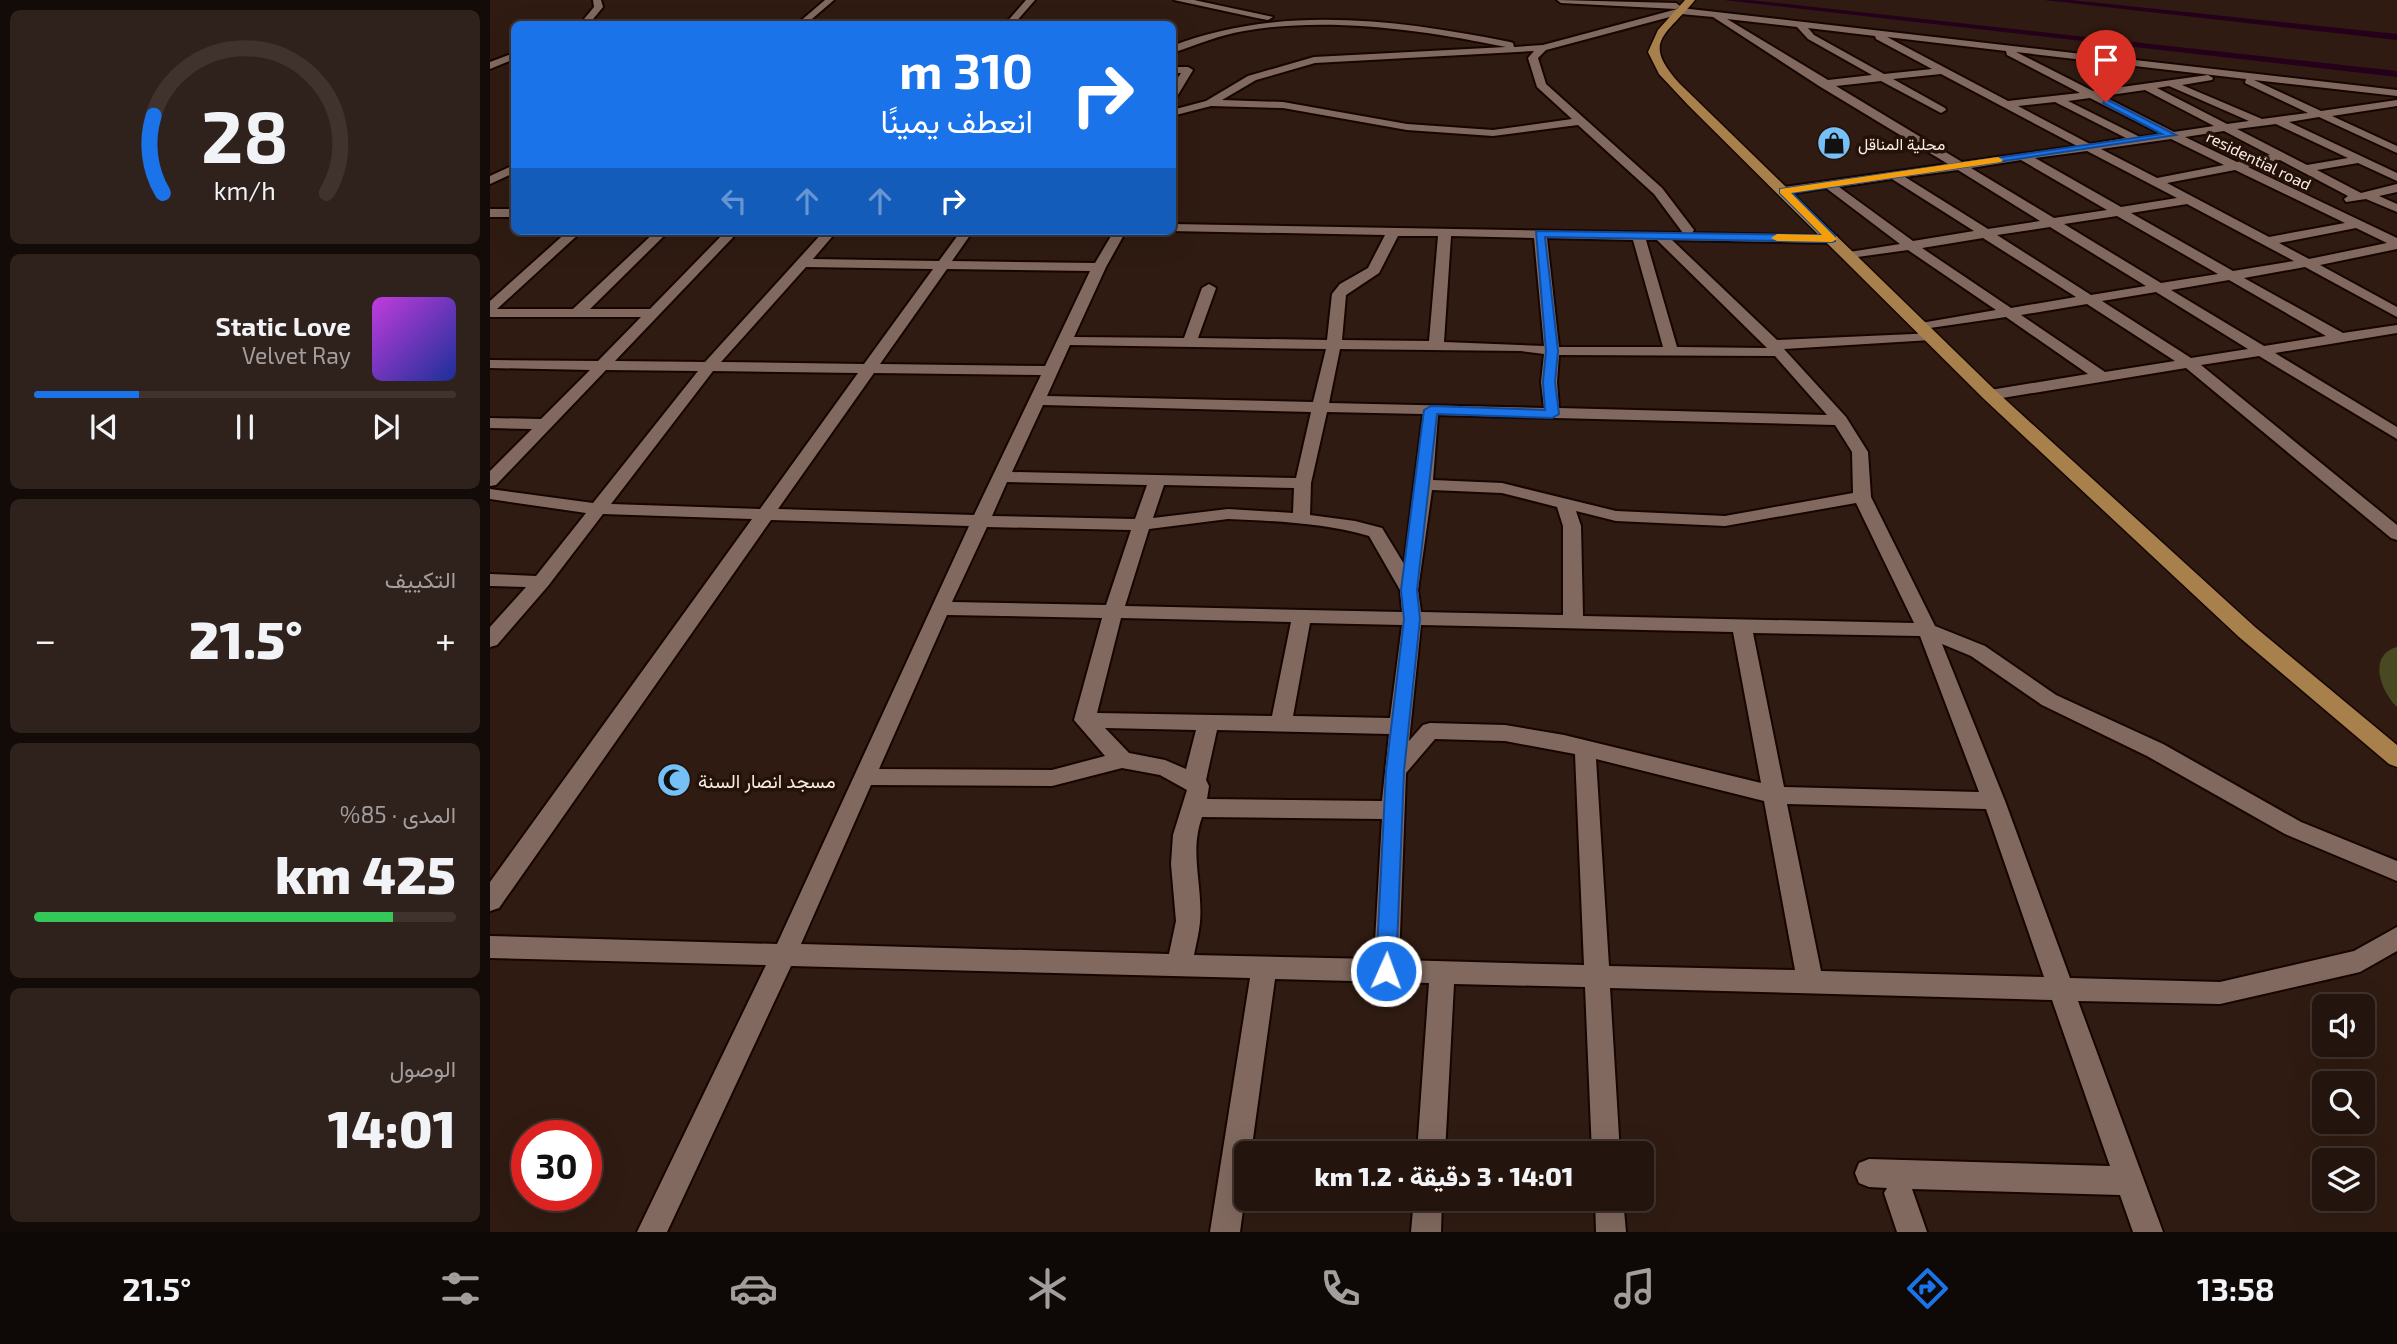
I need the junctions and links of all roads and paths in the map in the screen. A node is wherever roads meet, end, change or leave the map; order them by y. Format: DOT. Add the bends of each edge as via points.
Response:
graph roads {
  1 [pos="597,0"];
  2 [pos="830,0"];
  3 [pos="1031,0"];
  4 [pos="1178,0"];
  5 [pos="1561,0"];
  6 [pos="1686,5"];
  7 [pos="1721,15"];
  8 [pos="587,21"];
  9 [pos="804,21"];
  10 [pos="1012,21"];
  11 [pos="1321,24"];
  12 [pos="1799,24"];
  13 [pos="1869,32"];
  14 [pos="1997,47"];
  15 [pos="1543,48"];
  16 [pos="1176,49"];
  17 [pos="511,57"];
  18 [pos="490,66"];
  19 [pos="1176,70"];
  20 [pos="1939,71"];
  21 [pos="2236,75"];
  22 [pos="1882,78"];
  23 [pos="2171,83"];
  24 [pos="1823,84"];
  25 [pos="2147,87"];
  26 [pos="1176,90"];
  27 [pos="2092,94"];
  28 [pos="2396,95"];
  29 [pos="2057,99"];
  30 [pos="1210,103"];
  31 [pos="2006,104"];
  32 [pos="2366,107"];
  33 [pos="1941,110"];
  34 [pos="1176,112"];
  35 [pos="2319,114"];
  36 [pos="2387,116"];
  37 [pos="2277,120"];
  38 [pos="1580,121"];
  39 [pos="2260,122"];
  40 [pos="2226,127"];
  41 [pos="2172,135"];
  42 [pos="2138,140"];
  43 [pos="2086,146"];
  44 [pos="2397,151"];
  45 [pos="2022,156"];
  46 [pos="2279,156"];
  47 [pos="2359,159"];
  48 [pos="1959,166"];
  49 [pos="2236,166"];
  50 [pos="2304,169"];
  51 [pos="511,170"];
  52 [pos="1894,175"];
  53 [pos="2397,177"];
  54 [pos="490,180"];
  55 [pos="2155,182"];
  56 [pos="1828,184"];
  57 [pos="2397,188"];
  58 [pos="1784,191"];
  59 [pos="2364,196"];
  60 [pos="2189,200"];
  61 [pos="2320,206"];
  62 [pos="2397,208"];
  63 [pos="2118,212"];
  64 [pos="490,215"];
  65 [pos="511,216"];
  66 [pos="1176,223"];
  67 [pos="2052,224"];
  68 [pos="2358,224"];
  69 [pos="1176,228"];
  70 [pos="1688,230"];
  71 [pos="1392,232"];
  72 [pos="1445,232"];
  73 [pos="1540,233"];
  74 [pos="1986,234"];
  75 [pos="572,235"];
  76 [pos="659,235"];
  77 [pos="729,235"];
  78 [pos="827,235"];
  79 [pos="964,235"];
  80 [pos="1118,235"];
  81 [pos="1638,235"];
  82 [pos="1660,236"];
  83 [pos="1828,236"];
  84 [pos="2267,241"];
  85 [pos="2397,244"];
  86 [pos="1911,246"];
  87 [pos="1849,256"];
  88 [pos="802,263"];
  89 [pos="2308,263"];
  90 [pos="944,265"];
  91 [pos="1099,267"];
  92 [pos="2230,277"];
  93 [pos="1209,288"];
  94 [pos="2158,289"];
  95 [pos="2090,300"];
  96 [pos="490,311"];
  97 [pos="577,313"];
  98 [pos="653,313"];
  99 [pos="2008,313"];
  100 [pos="2397,313"];
  101 [pos="2397,329"];
  102 [pos="1926,331"];
  103 [pos="2340,338"];
  104 [pos="1065,341"];
  105 [pos="1189,344"];
  106 [pos="1334,345"];
  107 [pos="1436,347"];
  108 [pos="1776,348"];
  109 [pos="1552,351"];
  110 [pos="1671,351"];
  111 [pos="2261,351"];
  112 [pos="2189,363"];
  113 [pos="490,364"];
  114 [pos="601,366"];
  115 [pos="709,367"];
  116 [pos="869,369"];
  117 [pos="1051,371"];
  118 [pos="2102,377"];
  119 [pos="1990,395"];
  120 [pos="1037,400"];
  121 [pos="1322,408"];
  122 [pos="1431,410"];
  123 [pos="1552,414"];
  124 [pos="1840,420"];
  125 [pos="490,423"];
  126 [pos="544,424"];
  127 [pos="2397,434"];
  128 [pos="1002,477"];
  129 [pos="1157,480"];
  130 [pos="490,481"];
  131 [pos="1303,483"];
  132 [pos="1424,485"];
  133 [pos="490,494"];
  134 [pos="1862,497"];
  135 [pos="1565,504"];
  136 [pos="598,509"];
  137 [pos="766,514"];
  138 [pos="1301,519"];
  139 [pos="981,521"];
  140 [pos="1142,525"];
  141 [pos="2397,534"];
  142 [pos="490,580"];
  143 [pos="541,582"];
  144 [pos="1409,590"];
  145 [pos="940,608"];
  146 [pos="1113,612"];
  147 [pos="1302,616"];
  148 [pos="1412,619"];
  149 [pos="1573,621"];
  150 [pos="1742,627"];
  151 [pos="1927,630"];
  152 [pos="490,640"];
  153 [pos="1085,720"];
  154 [pos="1208,722"];
  155 [pos="1280,724"];
  156 [pos="1400,726"];
  157 [pos="1585,747"];
  158 [pos="2397,758"];
  159 [pos="1122,761"];
  160 [pos="1395,771"];
  161 [pos="864,778"];
  162 [pos="1194,784"];
  163 [pos="1774,795"];
  164 [pos="1994,802"];
  165 [pos="1194,808"];
  166 [pos="1393,810"];
  167 [pos="2397,870"];
  168 [pos="490,901"];
  169 [pos="2397,938"];
  170 [pos="490,947"];
  171 [pos="785,955"];
  172 [pos="1179,965"];
  173 [pos="1264,968"];
  174 [pos="1386,971"];
  175 [pos="1442,972"];
  176 [pos="1597,976"];
  177 [pos="1810,982"];
  178 [pos="2059,988"];
  179 [pos="1432,1141"];
  180 [pos="1605,1141"];
  181 [pos="1869,1173"];
  182 [pos="2130,1181"];
  183 [pos="1899,1193"];
  184 [pos="1427,1211"];
  185 [pos="1610,1211"];
  186 [pos="652,1232"];
  187 [pos="1225,1232"];
  188 [pos="1426,1232"];
  189 [pos="1611,1232"];
  190 [pos="1912,1232"];
  191 [pos="2148,1232"];
  1 -- 8 [label="street" via="599,7"];
  2 -- 9 [label="street"];
  3 -- 10 [label="street"];
  4 -- 11 [label="street" via="1234,13"];
  5 -- 6 [label="street"];
  6 -- 7 [label="street"];
  6 -- 15 [label="street"];
  6 -- 58 [label="main road" via="1655,40 1651,53 1656,64"];
  7 -- 12 [label="street"];
  7 -- 24 [label="street" via="1717,18"];
  11 -- 15 [label="street"];
  11 -- 16 [label="street" via="1255,26"];
  12 -- 13 [label="street"];
  12 -- 22 [label="street" via="1811,37"];
  13 -- 14 [label="street"];
  13 -- 20 [label="street"];
  14 -- 21 [label="street"];
  14 -- 27 [label="street, residential road"];
  15 -- 30 [label="street" via="1314,60 1252,78"];
  15 -- 38 [label="street" via="1533,58 1541,85"];
  17 -- 18 [label="street"];
  19 -- 26 [label="street" via="1188,70"];
  20 -- 22 [label="street"];
  20 -- 31 [label="street"];
  21 -- 23 [label="street"];
  21 -- 28 [label="street"];
  21 -- 35 [label="street"];
  22 -- 24 [label="street"];
  22 -- 33 [label="street"];
  23 -- 25 [label="street"];
  23 -- 39 [label="street"];
  24 -- 48 [label="street"];
  25 -- 27 [label="street"];
  25 -- 40 [label="street"];
  27 -- 29 [label="street"];
  27 -- 41 [label="street, residential road"];
  28 -- 32 [label="street"];
  29 -- 31 [label="street"];
  29 -- 42 [label="street"];
  30 -- 34 [label="street"];
  30 -- 38 [label="street" via="1283,104 1408,127 1493,133"];
  31 -- 43 [label="street"];
  32 -- 35 [label="street"];
  32 -- 36 [label="street"];
  35 -- 37 [label="street"];
  35 -- 44 [label="street"];
  37 -- 39 [label="street"];
  37 -- 47 [label="street"];
  38 -- 70 [label="street" via="1658,191"];
  39 -- 40 [label="street"];
  40 -- 41 [label="street"];
  40 -- 46 [label="street"];
  41 -- 42 [label="street"];
  41 -- 49 [label="street, residential road"];
  42 -- 43 [label="street"];
  43 -- 45 [label="street"];
  43 -- 55 [label="street"];
  44 -- 47 [label="street"];
  45 -- 48 [label="street"];
  45 -- 63 [label="street"];
  46 -- 49 [label="street"];
  46 -- 50 [label="street"];
  47 -- 50 [label="street"];
  47 -- 53 [label="street"];
  48 -- 52 [label="street"];
  48 -- 67 [label="street"];
  49 -- 55 [label="street"];
  49 -- 61 [label="street, residential road"];
  50 -- 59 [label="street"];
  51 -- 54 [label="street"];
  52 -- 56 [label="street"];
  52 -- 74 [label="street"];
  55 -- 60 [label="street"];
  56 -- 58 [label="street"];
  56 -- 86 [label="street"];
  57 -- 59 [label="street"];
  58 -- 83 [label="main road"];
  59 -- 61 [label="street"];
  59 -- 62 [label="street"];
  60 -- 63 [label="street"];
  60 -- 84 [label="street"];
  61 -- 68 [label="street, residential road"];
  63 -- 67 [label="street"];
  63 -- 92 [label="street"];
  64 -- 65 [label="street"];
  66 -- 70 [label="street"];
  67 -- 74 [label="street"];
  67 -- 94 [label="street"];
  68 -- 84 [label="street"];
  68 -- 85 [label="street, residential road"];
  69 -- 71 [label="street"];
  70 -- 83 [label="street"];
  71 -- 72 [label="street"];
  71 -- 106 [label="street" via="1374,271 1340,291"];
  72 -- 73 [label="street"];
  72 -- 107 [label="street"];
  73 -- 81 [label="street"];
  73 -- 109 [label="street"];
  74 -- 86 [label="street"];
  74 -- 95 [label="street"];
  75 -- 96 [label="street"];
  76 -- 97 [label="street"];
  77 -- 98 [label="street"];
  78 -- 88 [label="street"];
  79 -- 90 [label="street"];
  80 -- 91 [label="street"];
  81 -- 82 [label="street"];
  81 -- 110 [label="street"];
  82 -- 83 [label="street"];
  82 -- 108 [label="street"];
  83 -- 87 [label="main road"];
  84 -- 89 [label="street"];
  85 -- 89 [label="street"];
  86 -- 87 [label="street"];
  86 -- 99 [label="street"];
  87 -- 102 [label="main road"];
  88 -- 90 [label="street"];
  88 -- 115 [label="street"];
  89 -- 92 [label="street"];
  89 -- 100 [label="street"];
  90 -- 91 [label="street"];
  90 -- 116 [label="street"];
  91 -- 104 [label="street"];
  92 -- 94 [label="street"];
  92 -- 103 [label="street"];
  93 -- 105 [label="street"];
  94 -- 95 [label="street"];
  94 -- 111 [label="street"];
  95 -- 99 [label="street"];
  95 -- 112 [label="street"];
  96 -- 97 [label="street"];
  97 -- 98 [label="street"];
  98 -- 114 [label="street"];
  99 -- 102 [label="street"];
  99 -- 118 [label="street"];
  101 -- 103 [label="street"];
  102 -- 108 [label="street"];
  102 -- 119 [label="main road"];
  103 -- 111 [label="street"];
  104 -- 105 [label="street"];
  104 -- 117 [label="street"];
  105 -- 106 [label="street"];
  106 -- 107 [label="street"];
  106 -- 121 [label="street"];
  107 -- 109 [label="street"];
  108 -- 110 [label="street"];
  108 -- 124 [label="street"];
  109 -- 110 [label="street"];
  109 -- 123 [label="street"];
  111 -- 112 [label="street"];
  111 -- 127 [label="street"];
  112 -- 118 [label="street"];
  112 -- 141 [label="street"];
  113 -- 114 [label="street"];
  114 -- 115 [label="street"];
  114 -- 126 [label="street"];
  115 -- 116 [label="street"];
  115 -- 136 [label="street"];
  116 -- 117 [label="street"];
  116 -- 137 [label="street"];
  117 -- 120 [label="street"];
  118 -- 119 [label="street"];
  119 -- 158 [label="main road" via="2247,632"];
  120 -- 121 [label="street"];
  120 -- 128 [label="street"];
  121 -- 122 [label="street"];
  121 -- 131 [label="street"];
  122 -- 123 [label="street"];
  122 -- 132 [label="street"];
  123 -- 124 [label="street"];
  124 -- 134 [label="street" via="1860,452"];
  125 -- 126 [label="street"];
  126 -- 130 [label="street"];
  128 -- 129 [label="street"];
  128 -- 139 [label="street"];
  129 -- 131 [label="street"];
  129 -- 140 [label="street"];
  131 -- 138 [label="street"];
  132 -- 135 [label="street" via="1502,488"];
  132 -- 144 [label="street"];
  133 -- 136 [label="street"];
  134 -- 135 [label="street" via="1725,521 1616,516"];
  134 -- 151 [label="street"];
  135 -- 149 [label="street" via="1572,526"];
  136 -- 137 [label="street"];
  136 -- 143 [label="street"];
  137 -- 139 [label="street"];
  137 -- 168 [label="street"];
  138 -- 140 [label="street" via="1228,514"];
  138 -- 144 [label="street" via="1376,532"];
  139 -- 140 [label="street"];
  139 -- 145 [label="street"];
  140 -- 146 [label="street"];
  142 -- 143 [label="street"];
  143 -- 152 [label="street"];
  144 -- 148 [label="street"];
  145 -- 146 [label="street"];
  145 -- 161 [label="street"];
  146 -- 147 [label="street"];
  146 -- 153 [label="street"];
  147 -- 148 [label="street"];
  147 -- 155 [label="street"];
  148 -- 149 [label="street"];
  148 -- 156 [label="street"];
  149 -- 150 [label="street"];
  150 -- 151 [label="street"];
  150 -- 163 [label="street"];
  151 -- 164 [label="street"];
  151 -- 167 [label="street" via="1978,651 2049,700 2155,750 2293,828"];
  153 -- 154 [label="street"];
  153 -- 159 [label="street"];
  154 -- 155 [label="street"];
  154 -- 162 [label="street"];
  155 -- 156 [label="street"];
  156 -- 160 [label="street"];
  157 -- 160 [label="street" via="1505,733 1430,731"];
  157 -- 163 [label="street"];
  157 -- 176 [label="street"];
  159 -- 161 [label="street" via="1052,778"];
  159 -- 162 [label="street" via="1165,768"];
  160 -- 166 [label="street"];
  161 -- 171 [label="street"];
  162 -- 165 [label="street" via="1198,786"];
  163 -- 164 [label="street"];
  163 -- 177 [label="street"];
  164 -- 178 [label="street"];
  165 -- 166 [label="street"];
  165 -- 172 [label="street" via="1184,835 1188,921"];
  166 -- 174 [label="street"];
  169 -- 178 [label="street" via="2360,961 2220,993"];
  170 -- 171 [label="street"];
  171 -- 172 [label="street"];
  171 -- 186 [label="street"];
  172 -- 173 [label="street"];
  173 -- 174 [label="street"];
  173 -- 187 [label="street"];
  174 -- 175 [label="street"];
  175 -- 176 [label="street"];
  175 -- 179 [label="street"];
  176 -- 177 [label="street"];
  176 -- 180 [label="street"];
  177 -- 178 [label="street"];
  178 -- 182 [label="street"];
  181 -- 182 [label="street"];
  182 -- 191 [label="street"];
  183 -- 190 [label="street"];
  184 -- 188 [label="street"];
  185 -- 189 [label="street"];
}
